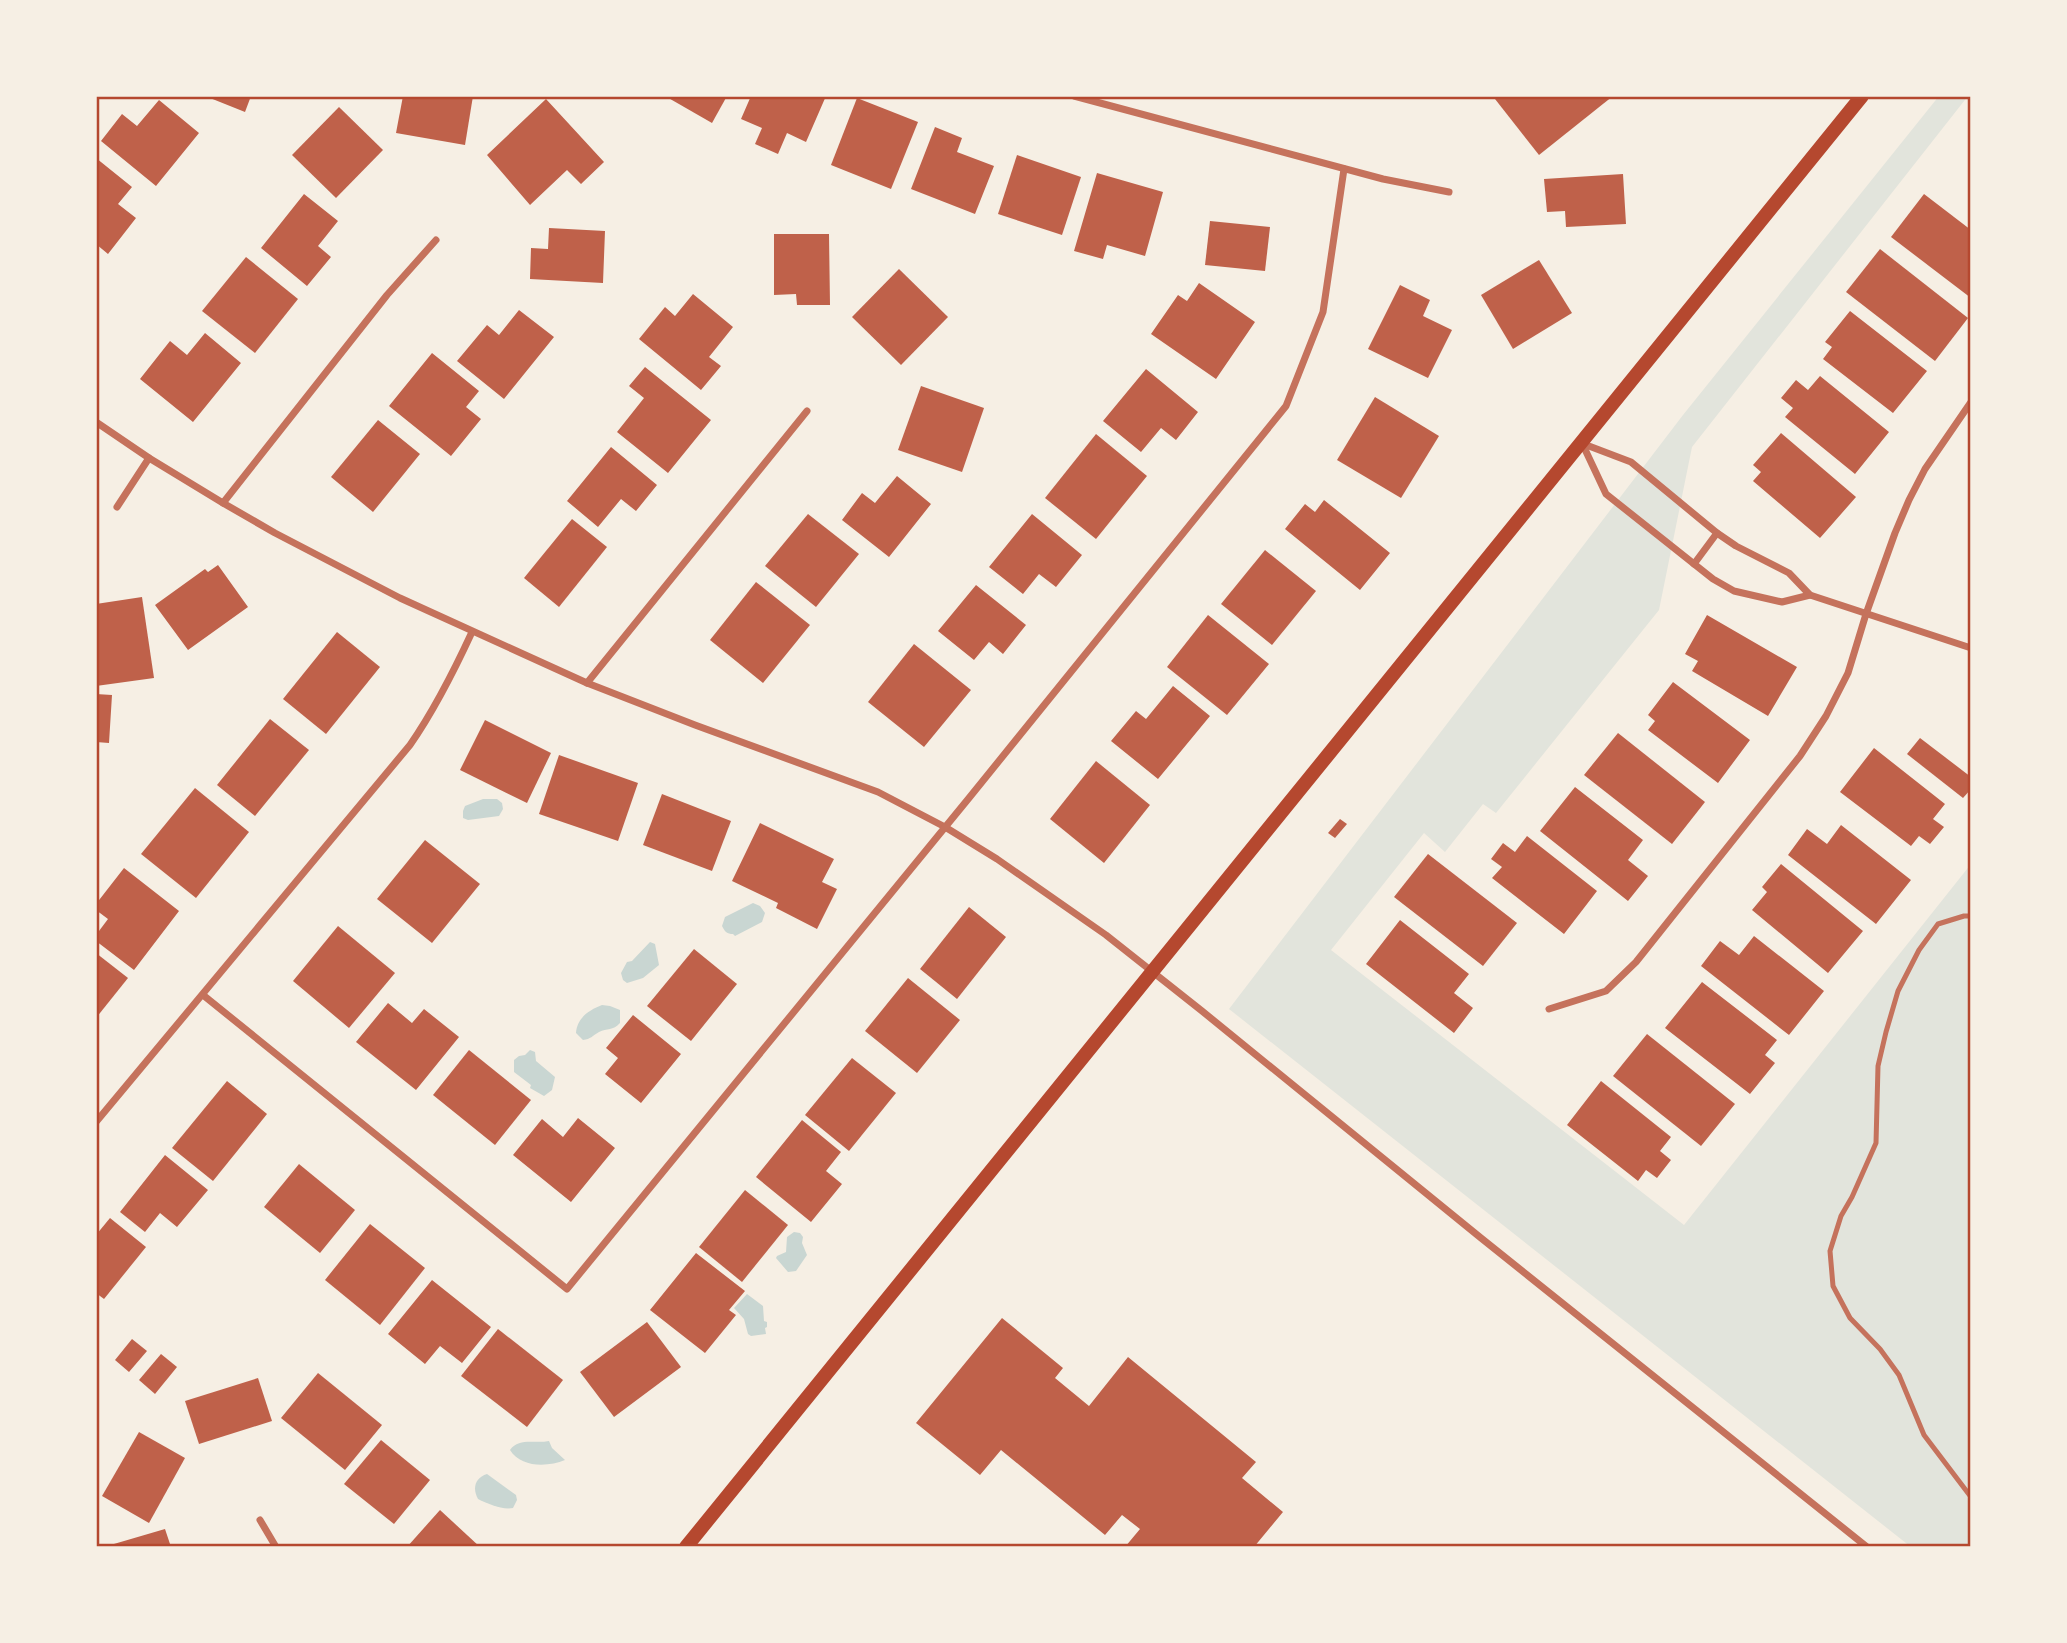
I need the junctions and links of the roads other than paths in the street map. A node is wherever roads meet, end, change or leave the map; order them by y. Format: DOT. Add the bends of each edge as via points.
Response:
graph roads {
  1 [pos="1074,96"];
  2 [pos="1862,96"];
  3 [pos="1344,169"];
  4 [pos="1449,192"];
  5 [pos="436,240"];
  6 [pos="1971,402"];
  7 [pos="807,411"];
  8 [pos="96,422"];
  9 [pos="1581,443"];
  10 [pos="149,458"];
  11 [pos="223,503"];
  12 [pos="117,507"];
  13 [pos="1717,533"];
  14 [pos="1694,564"];
  15 [pos="1810,595"];
  16 [pos="1866,614"];
  17 [pos="472,632"];
  18 [pos="1971,648"];
  19 [pos="587,683"];
  20 [pos="945,827"];
  21 [pos="1971,916"];
  22 [pos="1153,972"];
  23 [pos="203,995"];
  24 [pos="1549,1009"];
  25 [pos="96,1122"];
  26 [pos="1971,1497"];
  27 [pos="260,1520"];
  28 [pos="276,1547"];
  29 [pos="686,1547"];
  30 [pos="1867,1547"];
  1 -- 3 [label="street"];
  2 -- 9 [label="main road"];
  3 -- 4 [label="street"];
  3 -- 20 [label="street" via="1323,313 1286,406"];
  5 -- 11 [label="street"];
  6 -- 16 [label="street" via="1909,500"];
  7 -- 19 [label="street"];
  8 -- 10 [label="street"];
  9 -- 13 [label="street" via="1631,462"];
  9 -- 14 [label="street" via="1606,494"];
  9 -- 22 [label="main road"];
  10 -- 11 [label="street"];
  10 -- 12 [label="street"];
  11 -- 17 [label="street"];
  13 -- 14 [label="street"];
  13 -- 15 [label="street" via="1789,573"];
  14 -- 15 [label="street" via="1734,591 1782,602"];
  15 -- 16 [label="street"];
  16 -- 18 [label="street"];
  16 -- 24 [label="street" via="1848,673 1800,756 1644,951 1606,991"];
  17 -- 19 [label="street"];
  17 -- 23 [label="street" via="411,745"];
  19 -- 20 [label="street" via="877,792"];
  20 -- 22 [label="street"];
  20 -- 23 [label="street" via="567,1289"];
  21 -- 26 [label="lane" via="1938,924 1899,991 1878,1066 1876,1143 1841,1216 1830,1251 1832,1286 1850,1318 1899,1376 1924,1435"];
  22 -- 29 [label="main road"];
  22 -- 30 [label="street"];
  23 -- 25 [label="street"];
  27 -- 28 [label="street"];
}
